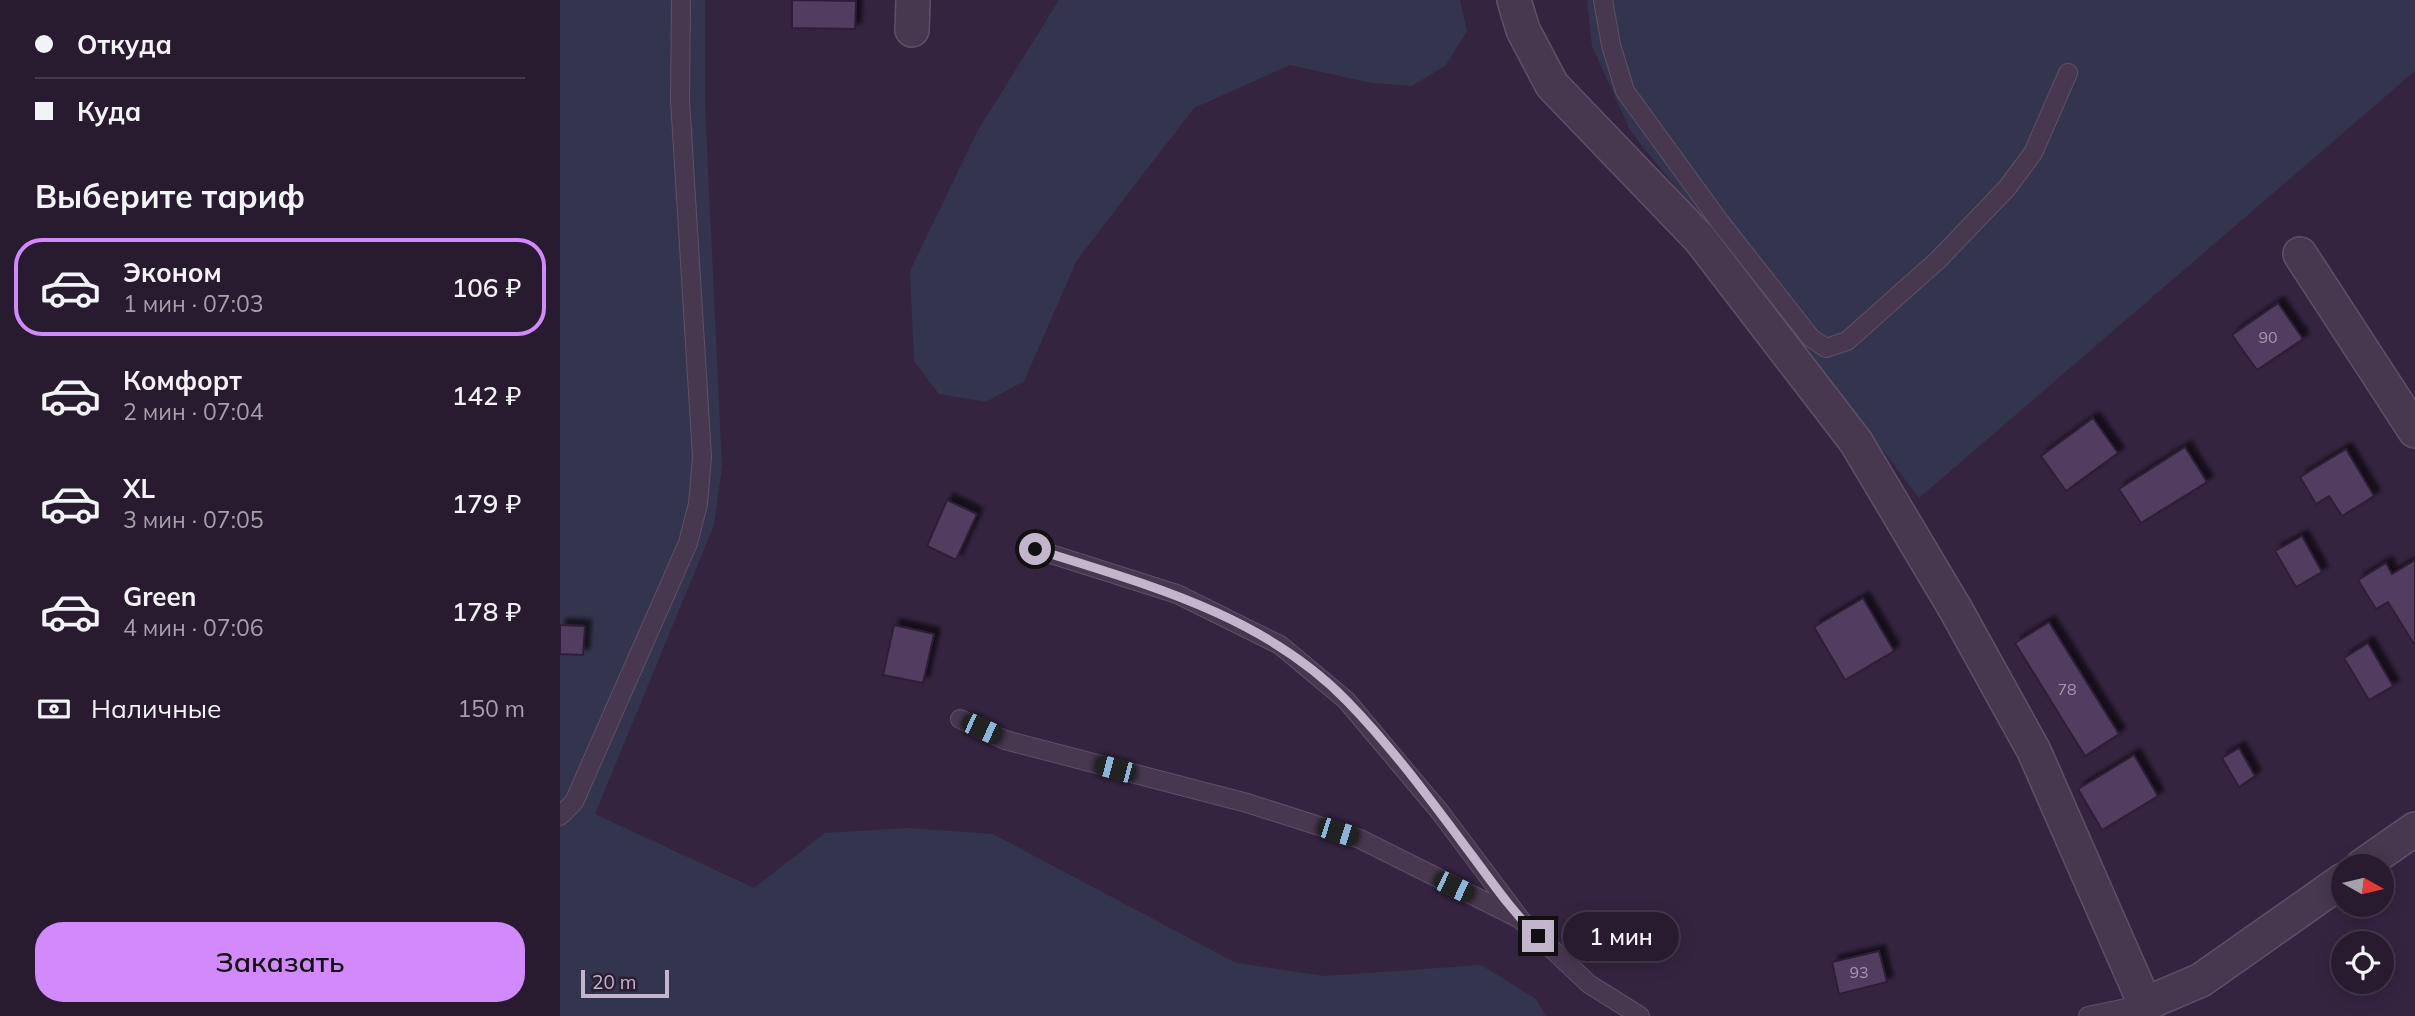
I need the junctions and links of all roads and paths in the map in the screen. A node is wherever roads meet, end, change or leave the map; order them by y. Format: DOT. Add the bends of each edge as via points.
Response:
graph roads {
  1 [pos="681,0"];
  2 [pos="1514,0"];
  3 [pos="1603,0"];
  4 [pos="2068,73"];
  5 [pos="2300,254"];
  6 [pos="2415,432"];
  7 [pos="1035,549"];
  8 [pos="960,719"];
  9 [pos="560,816"];
  10 [pos="2415,829"];
  11 [pos="2379,854"];
  12 [pos="2331,888"];
  13 [pos="1521,920"];
  14 [pos="2147,1010"];
  15 [pos="1640,1016"];
  16 [pos="2088,1016"];
  1 -- 9 [label="lane" via="680,100 702,457 698,504 688,543 580,790"];
  2 -- 14 [label="street" via="1523,30 1552,85 1700,239 1856,442 2034,751"];
  3 -- 4 [label="lane" via="1625,90 1720,222 1811,338 1826,348 1847,341 1938,260 2007,188 2033,153"];
  5 -- 6 [label="street"];
  7 -- 13 [label="lane" via="1177,594 1280,645 1346,700 1440,812"];
  8 -- 13 [label="lane" via="1005,740 1247,803 1360,839"];
  10 -- 11 [label="street"];
  12 -- 14 [label="street" via="2201,980"];
  13 -- 15 [label="lane" via="1589,984"];
  14 -- 16 [label="lane"];
}
